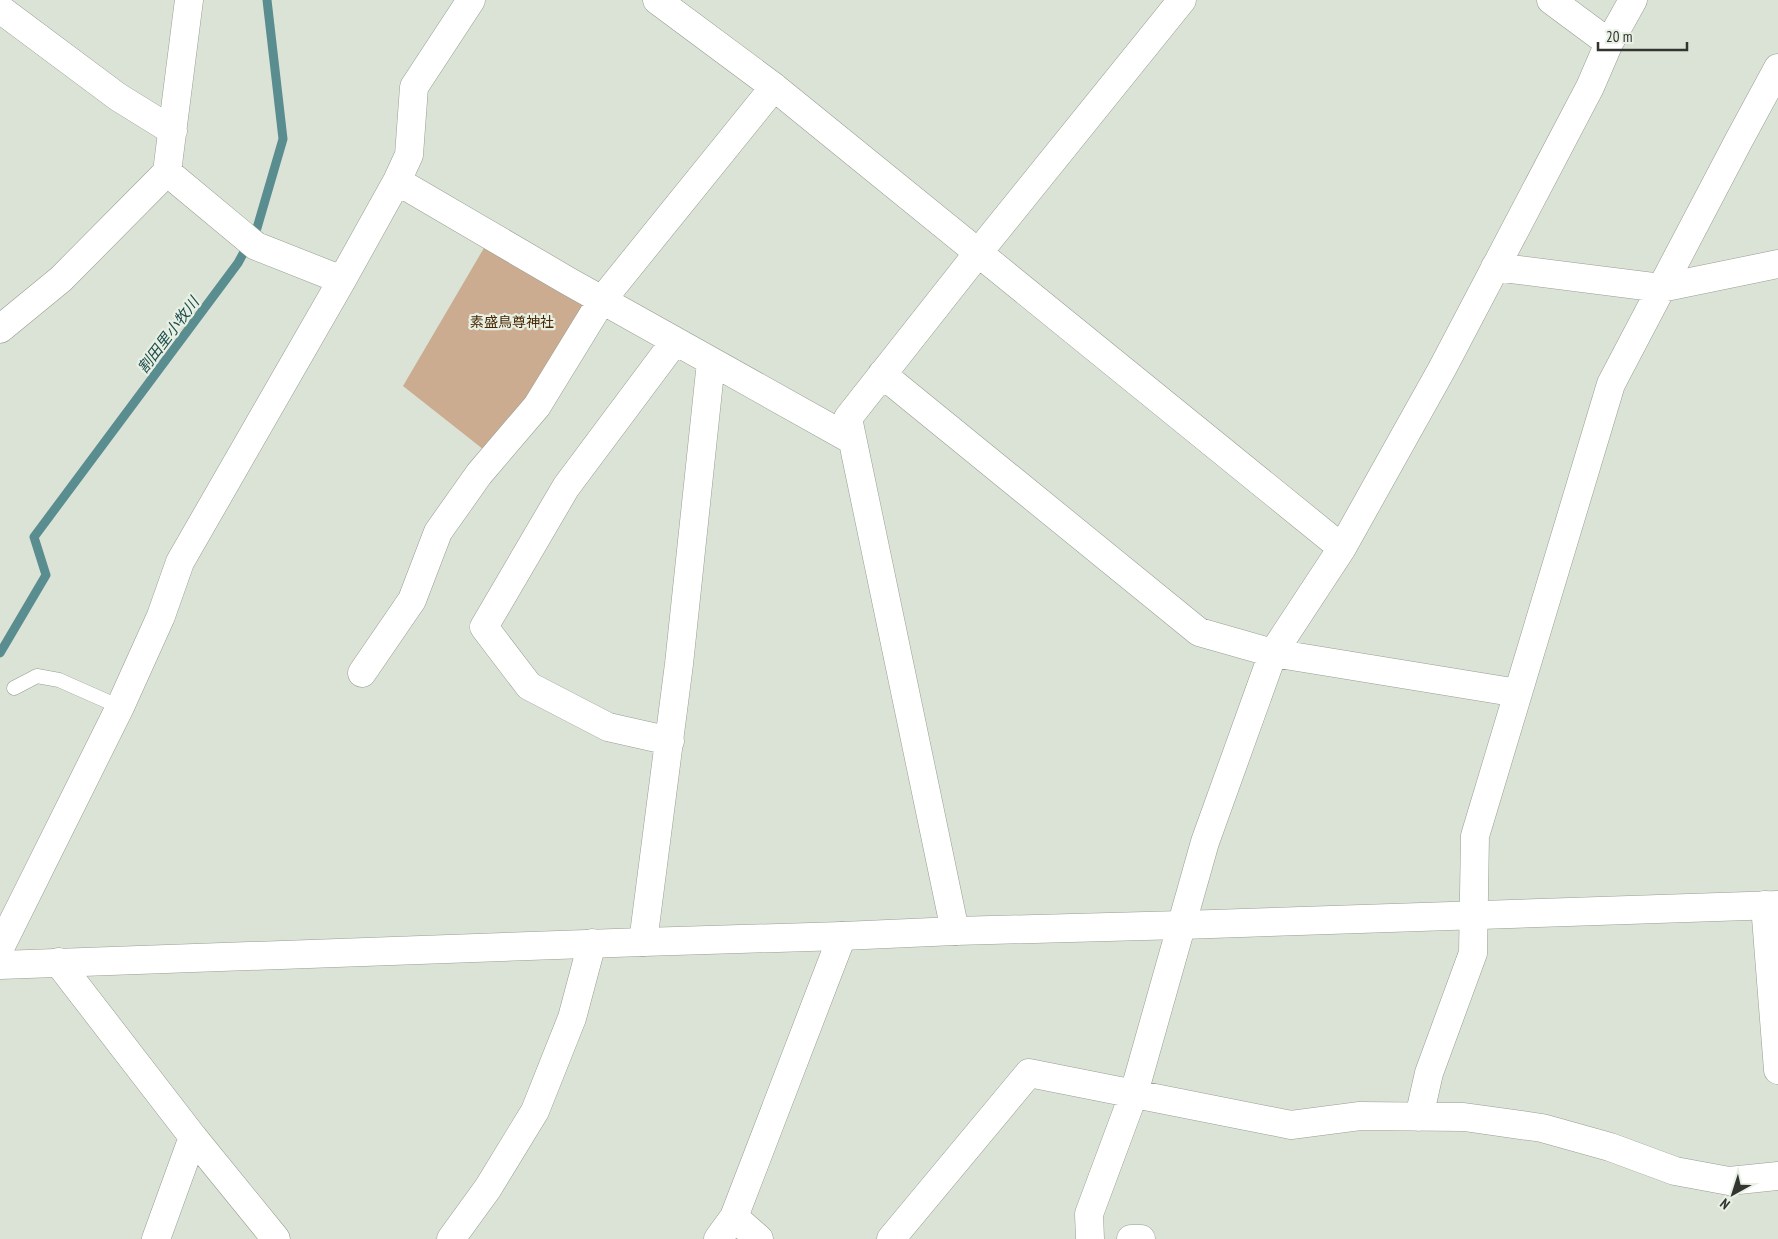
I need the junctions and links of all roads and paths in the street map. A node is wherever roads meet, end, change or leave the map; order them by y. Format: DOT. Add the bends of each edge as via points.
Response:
graph roads {
  1 [pos="189,0"];
  2 [pos="471,0"];
  3 [pos="657,0"];
  4 [pos="1182,0"];
  5 [pos="1551,0"];
  6 [pos="1633,0"];
  7 [pos="0,9"];
  8 [pos="1609,44"];
  9 [pos="1778,68"];
  10 [pos="774,87"];
  11 [pos="173,131"];
  12 [pos="167,172"];
  13 [pos="397,181"];
  14 [pos="978,253"];
  15 [pos="1778,264"];
  16 [pos="1495,267"];
  17 [pos="342,280"];
  18 [pos="1660,288"];
  19 [pos="602,300"];
  20 [pos="0,329"];
  21 [pos="675,341"];
  22 [pos="712,362"];
  23 [pos="882,374"];
  24 [pos="852,440"];
  25 [pos="1342,548"];
  26 [pos="1273,653"];
  27 [pos="362,673"];
  28 [pos="14,688"];
  29 [pos="1518,693"];
  30 [pos="120,707"];
  31 [pos="670,740"];
  32 [pos="1772,905"];
  33 [pos="1473,915"];
  34 [pos="1182,926"];
  35 [pos="955,930"];
  36 [pos="842,936"];
  37 [pos="643,942"];
  38 [pos="592,943"];
  39 [pos="0,948"];
  40 [pos="58,962"];
  41 [pos="0,965"];
  42 [pos="1778,1070"];
  43 [pos="1134,1093"];
  44 [pos="1419,1117"];
  45 [pos="194,1137"];
  46 [pos="1778,1176"];
  47 [pos="734,1217"];
  48 [pos="156,1239"];
  49 [pos="276,1239"];
  50 [pos="451,1239"];
  51 [pos="718,1239"];
  52 [pos="759,1239"];
  53 [pos="891,1239"];
  54 [pos="1090,1239"];
  55 [pos="1131,1239"];
  56 [pos="1141,1239"];
  1 -- 11 [label="street"];
  2 -- 13 [label="street" via="414,87 409,156"];
  3 -- 10 [label="street"];
  4 -- 14 [label="street"];
  5 -- 8 [label="street"];
  6 -- 8 [label="street"];
  7 -- 11 [label="street" via="118,97"];
  8 -- 16 [label="street" via="1590,87"];
  9 -- 18 [label="street"];
  10 -- 14 [label="street"];
  10 -- 19 [label="street"];
  11 -- 12 [label="street"];
  12 -- 17 [label="street" via="250,242"];
  12 -- 20 [label="street" via="61,279"];
  13 -- 17 [label="street"];
  13 -- 19 [label="street"];
  14 -- 23 [label="street"];
  14 -- 25 [label="street"];
  15 -- 18 [label="street"];
  16 -- 18 [label="street"];
  16 -- 25 [label="street"];
  17 -- 30 [label="street" via="180,562 161,616"];
  18 -- 29 [label="street" via="1611,384"];
  19 -- 21 [label="street"];
  19 -- 27 [label="street" via="537,406 479,474 438,532 412,600"];
  21 -- 22 [label="street"];
  21 -- 31 [label="street" via="566,488 484,627 529,686 608,727"];
  22 -- 24 [label="street"];
  22 -- 31 [label="street"];
  23 -- 24 [label="street" via="848,418"];
  23 -- 26 [label="street" via="1200,632"];
  24 -- 35 [label="street"];
  25 -- 26 [label="street"];
  26 -- 29 [label="street"];
  26 -- 34 [label="street" via="1205,842"];
  28 -- 30 [label="lane" via="37,676 59,680"];
  29 -- 33 [label="street" via="1475,836"];
  30 -- 39 [label="street"];
  31 -- 37 [label="street"];
  32 -- 33 [label="street"];
  32 -- 42 [label="street"];
  33 -- 34 [label="street"];
  33 -- 44 [label="street" via="1473,953 1429,1073"];
  34 -- 35 [label="street"];
  34 -- 43 [label="street"];
  35 -- 36 [label="street"];
  36 -- 37 [label="street"];
  36 -- 47 [label="street"];
  37 -- 38 [label="street"];
  38 -- 40 [label="street"];
  38 -- 50 [label="street" via="572,1018 535,1111 488,1188"];
  40 -- 41 [label="street"];
  40 -- 45 [label="street"];
  43 -- 44 [label="street" via="1291,1125 1360,1116"];
  43 -- 53 [label="street" via="1029,1073"];
  43 -- 54 [label="street" via="1089,1214"];
  44 -- 46 [label="street" via="1464,1117 1542,1128 1610,1147 1675,1171 1729,1181"];
  45 -- 48 [label="street"];
  45 -- 49 [label="street"];
  47 -- 51 [label="street"];
  47 -- 52 [label="street"];
  55 -- 56 [label="street"];
}
